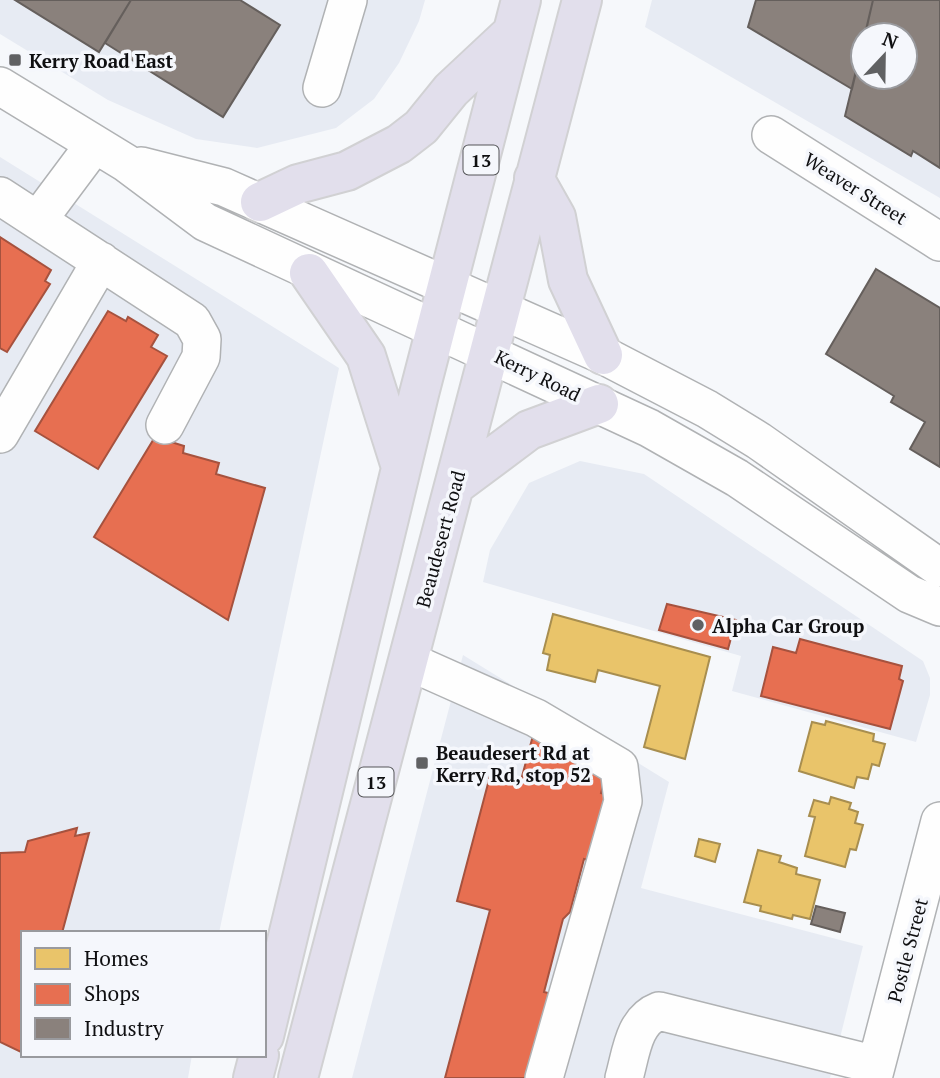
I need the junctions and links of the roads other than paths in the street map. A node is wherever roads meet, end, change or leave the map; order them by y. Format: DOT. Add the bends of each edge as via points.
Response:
graph roads {
  1 [pos="348,0"];
  2 [pos="582,0"];
  3 [pos="516,17"];
  4 [pos="0,86"];
  5 [pos="322,88"];
  6 [pos="771,135"];
  7 [pos="94,145"];
  8 [pos="127,163"];
  9 [pos="534,177"];
  10 [pos="0,196"];
  11 [pos="260,202"];
  12 [pos="38,220"];
  13 [pos="940,242"];
  14 [pos="101,261"];
  15 [pos="309,273"];
  16 [pos="449,287"];
  17 [pos="501,310"];
  18 [pos="437,329"];
  19 [pos="491,352"];
  20 [pos="603,355"];
  21 [pos="599,404"];
  22 [pos="165,425"];
  23 [pos="0,434"];
  24 [pos="401,469"];
  25 [pos="454,486"];
  26 [pos="940,568"];
  27 [pos="940,607"];
  28 [pos="408,661"];
  29 [pos="940,821"];
  30 [pos="266,1028"];
  31 [pos="258,1057"];
  32 [pos="875,1072"];
  33 [pos="253,1078"];
  34 [pos="298,1078"];
  35 [pos="544,1078"];
  36 [pos="624,1078"];
  1 -- 5 [label="street"];
  2 -- 9 [label="highway, Beaudesert Road / 13"];
  3 -- 11 [label="highway" via="421,127 399,145 347,171 298,184"];
  3 -- 16 [label="highway, 13"];
  4 -- 7 [label="street, Kerry Road"];
  6 -- 13 [label="street, Weaver Street"];
  7 -- 8 [label="street, Kerry Road"];
  7 -- 12 [label="street"];
  8 -- 11 [label="street, Kerry Road" via="224,187"];
  8 -- 15 [label="street, Kerry Road" via="205,222"];
  9 -- 17 [label="highway, Beaudesert Road / 13"];
  9 -- 20 [label="highway" via="556,217 568,281"];
  10 -- 12 [label="street"];
  11 -- 16 [label="street, Kerry Road"];
  12 -- 14 [label="street"];
  14 -- 22 [label="street" via="192,321 202,339 201,357"];
  14 -- 23 [label="street"];
  15 -- 18 [label="street, Kerry Road"];
  15 -- 24 [label="highway" via="369,363"];
  16 -- 17 [label="street, Kerry Road"];
  16 -- 18 [label="highway, 13"];
  17 -- 19 [label="highway, Beaudesert Road / 13"];
  17 -- 20 [label="street, Kerry Road"];
  18 -- 19 [label="street, Kerry Road"];
  18 -- 24 [label="highway, 13"];
  19 -- 21 [label="street, Kerry Road"];
  19 -- 25 [label="highway, Beaudesert Road / 13"];
  20 -- 26 [label="street, Kerry Road" via="707,409"];
  21 -- 25 [label="highway" via="529,430"];
  21 -- 27 [label="street, Kerry Road" via="727,472 909,594"];
  24 -- 30 [label="highway, 13"];
  25 -- 28 [label="highway, Beaudesert Road / 13"];
  28 -- 34 [label="highway, Beaudesert Road / 13"];
  28 -- 35 [label="street" via="536,718 619,766 623,801"];
  29 -- 32 [label="street, Postle Street"];
  31 -- 33 [label="highway"];
  32 -- 36 [label="street" via="659,1011 646,1016 638,1030"];
}
